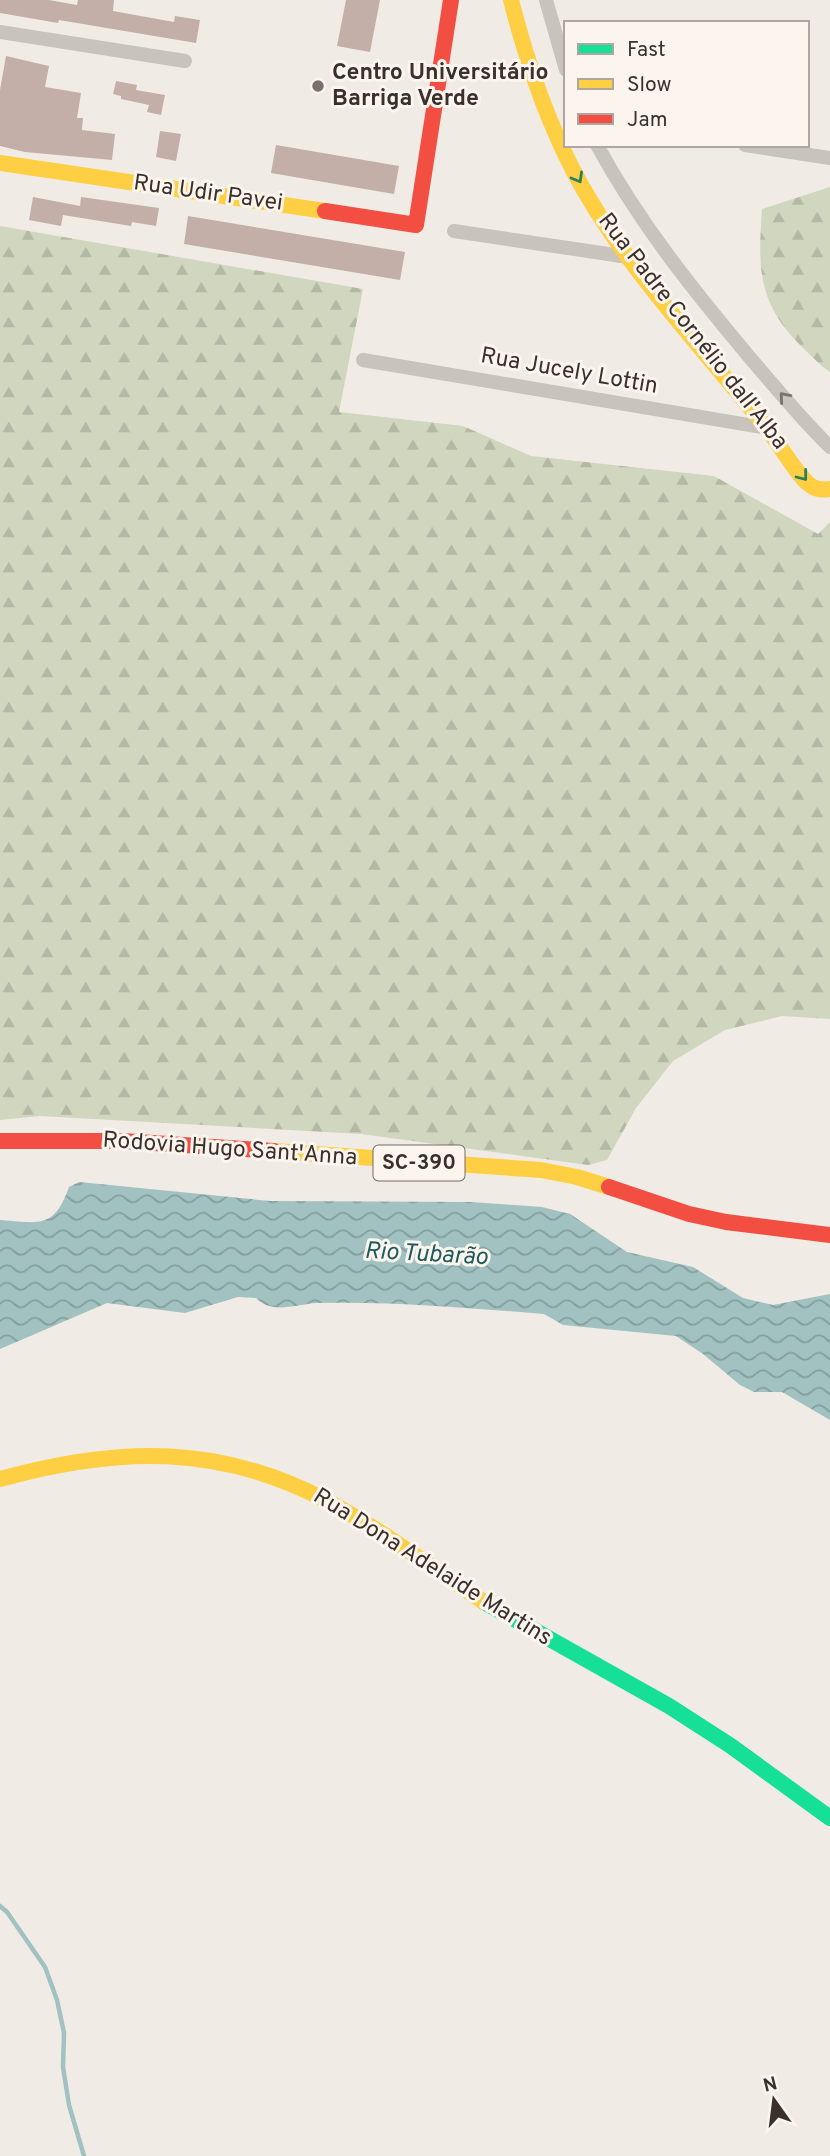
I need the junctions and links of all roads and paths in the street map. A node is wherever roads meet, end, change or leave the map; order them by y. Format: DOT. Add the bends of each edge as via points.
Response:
graph roads {
  1 [pos="452,0"];
  2 [pos="510,0"];
  3 [pos="545,0"];
  4 [pos="0,32"];
  5 [pos="185,61"];
  6 [pos="564,63"];
  7 [pos="561,134"];
  8 [pos="567,147"];
  9 [pos="598,147"];
  10 [pos="758,147"];
  11 [pos="830,158"];
  12 [pos="0,163"];
  13 [pos="454,231"];
  14 [pos="628,257"];
  15 [pos="363,360"];
  16 [pos="767,428"];
  17 [pos="830,447"];
  18 [pos="830,489"];
  19 [pos="0,1141"];
  20 [pos="830,1235"];
  21 [pos="0,1479"];
  22 [pos="827,1816"];
  1 -- 12 [label="street, Rua Udir Pavei" via="416,225"];
  2 -- 7 [label="street, Rua Padre Cornélio dall'Alba" via="525,56"];
  3 -- 6 [label="street"];
  4 -- 5 [label="street"];
  8 -- 14 [label="street, Rua Padre Cornélio dall'Alba, one-way" via="601,217"];
  17 -- 9 [label="street, Rua Padre Cornélio dall'Alba, one-way" via="667,256"];
  10 -- 11 [label="street"];
  13 -- 14 [label="street"];
  14 -- 16 [label="street, Rua Padre Cornélio dall'Alba"];
  15 -- 16 [label="street, Rua Jucely Lottin"];
  16 -- 18 [label="street, Rua Padre Cornélio dall'Alba, one-way" via="809,485"];
  19 -- 20 [label="street, Rodovia Hugo Sant'Anna / SC-390" via="198,1145 541,1170 690,1214"];
  21 -- 22 [label="street, Rua Dona Adelaide Martins" via="69,1461 153,1454 221,1461 298,1485 527,1628 697,1724"];
}
